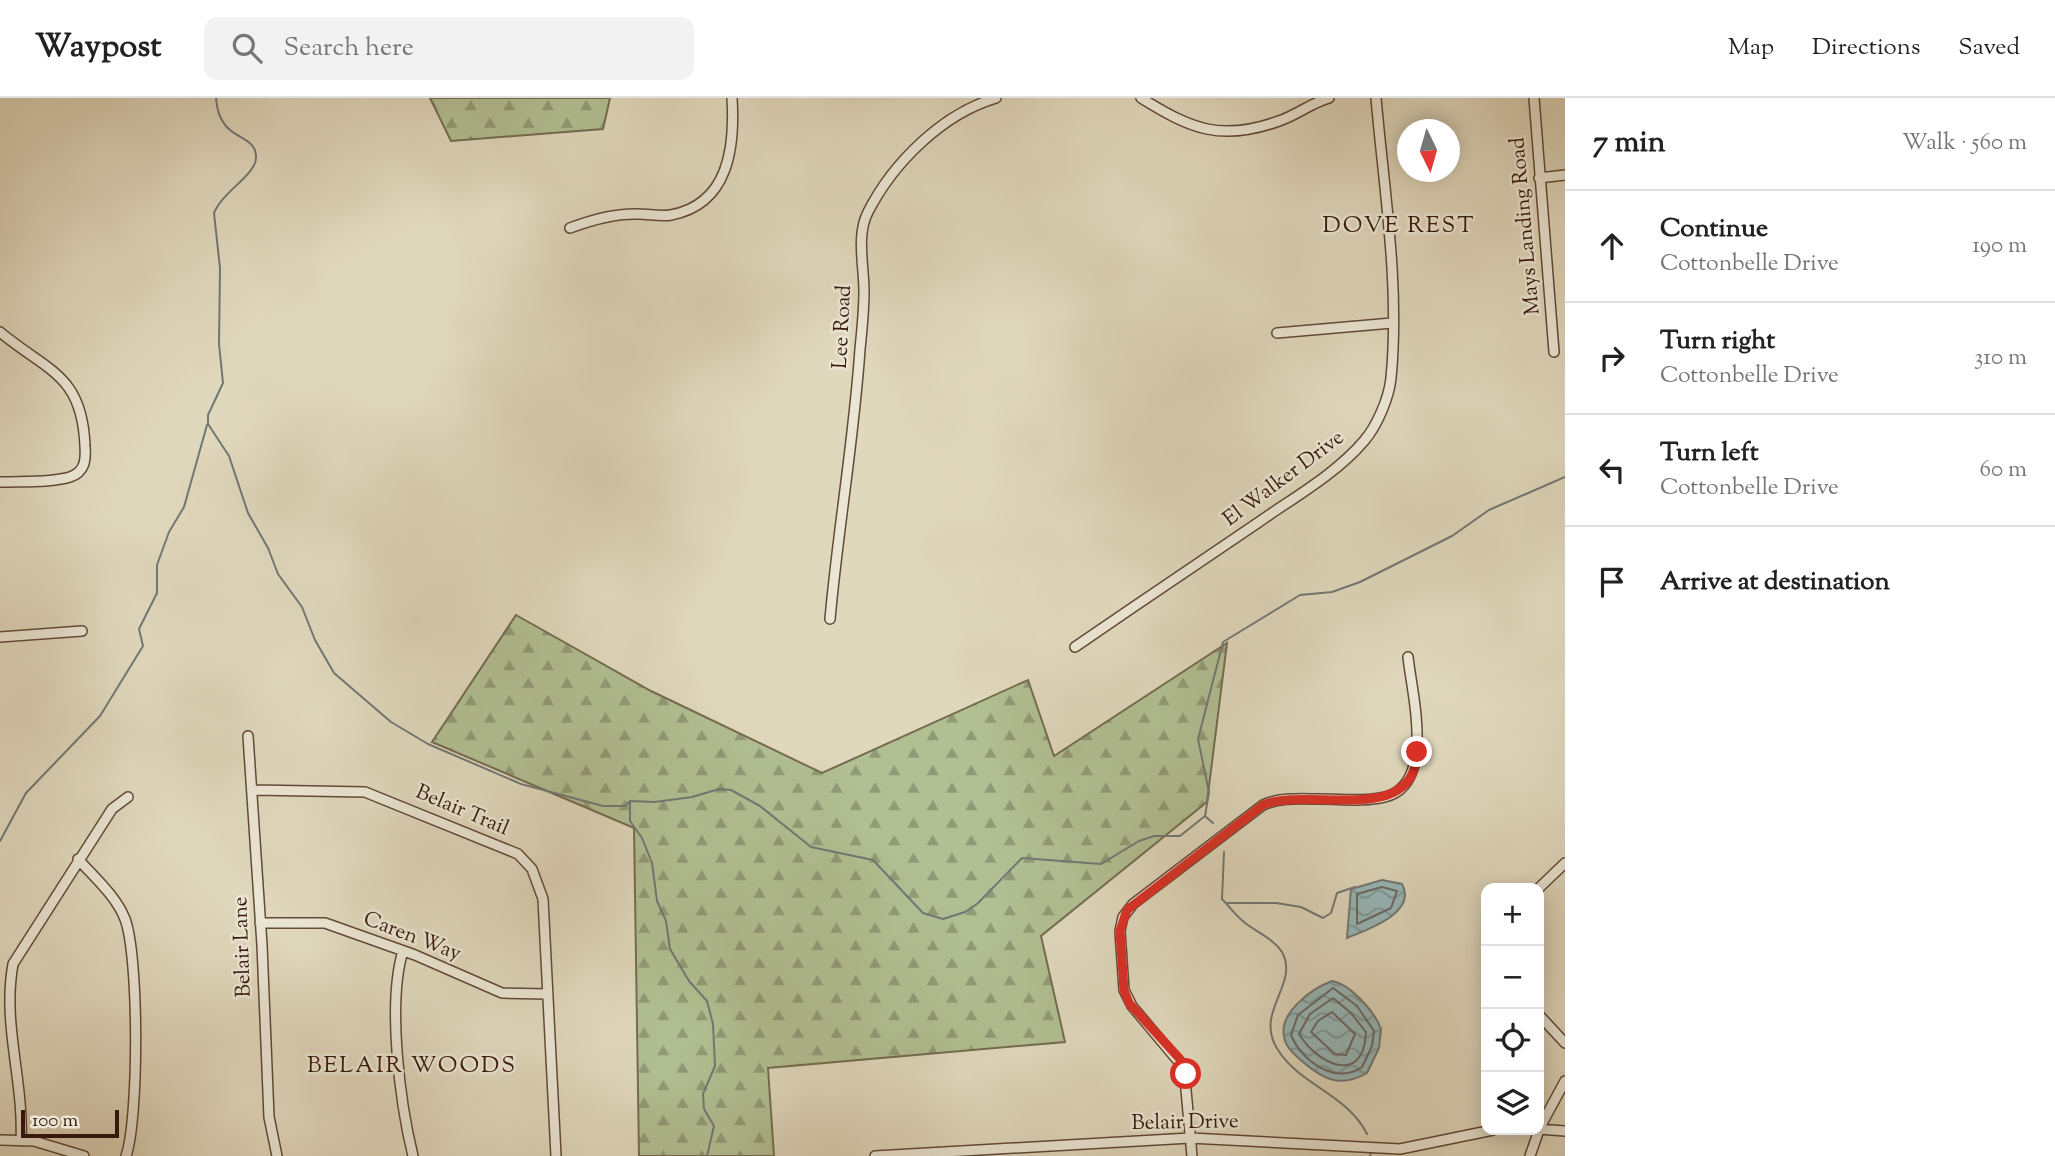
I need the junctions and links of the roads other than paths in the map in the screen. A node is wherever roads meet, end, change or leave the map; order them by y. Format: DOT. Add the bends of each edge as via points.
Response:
graph roads {
  1 [pos="732,98"];
  2 [pos="996,98"];
  3 [pos="1141,98"];
  4 [pos="1329,98"];
  5 [pos="1376,98"];
  6 [pos="1534,98"];
  7 [pos="1565,175"];
  8 [pos="1539,178"];
  9 [pos="570,228"];
  10 [pos="1392,323"];
  11 [pos="1277,332"];
  12 [pos="0,333"];
  13 [pos="1554,352"];
  14 [pos="0,482"];
  15 [pos="830,619"];
  16 [pos="82,631"];
  17 [pos="0,637"];
  18 [pos="1075,647"];
  19 [pos="1408,657"];
  20 [pos="248,736"];
  21 [pos="252,790"];
  22 [pos="128,797"];
  23 [pos="78,859"];
  24 [pos="1565,863"];
  25 [pos="1544,883"];
  26 [pos="260,923"];
  27 [pos="403,951"];
  28 [pos="548,994"];
  29 [pos="1544,1020"];
  30 [pos="1565,1043"];
  31 [pos="1565,1081"];
  32 [pos="1544,1120"];
  33 [pos="1544,1129"];
  34 [pos="1565,1131"];
  35 [pos="1481,1132"];
  36 [pos="1537,1135"];
  37 [pos="1190,1138"];
  38 [pos="0,1140"];
  39 [pos="22,1140"];
  40 [pos="83,1156"];
  41 [pos="126,1156"];
  42 [pos="277,1156"];
  43 [pos="413,1156"];
  44 [pos="556,1156"];
  45 [pos="875,1156"];
  46 [pos="1192,1156"];
  47 [pos="1530,1156"];
  1 -- 9 [label="street" via="733,142 728,165 709,197 694,208 669,216 637,213"];
  2 -- 15 [label="street, Lee Road" via="938,127 915,148 867,214 862,236 860,353"];
  3 -- 4 [label="street" via="1198,129 1214,132 1279,121"];
  5 -- 10 [label="street, El Walker Drive"];
  6 -- 8 [label="street, Mays Landing Road"];
  7 -- 8 [label="street"];
  8 -- 13 [label="street, Mays Landing Road"];
  10 -- 11 [label="street"];
  10 -- 18 [label="street, El Walker Drive" via="1391,378 1385,401 1363,442 1308,488"];
  12 -- 14 [label="street" via="42,360 76,397 86,461 82,470 70,477"];
  16 -- 17 [label="street"];
  19 -- 37 [label="street" via="1417,752 1414,772 1406,784 1377,798 1283,800 1263,805 1133,904 1123,917 1124,990 1129,1003 1183,1064"];
  20 -- 21 [label="street, Belair Lane"];
  21 -- 26 [label="street, Belair Lane"];
  21 -- 28 [label="street, Belair Trail" via="365,792 518,854 532,869 543,899"];
  22 -- 23 [label="street" via="112,808"];
  23 -- 39 [label="street" via="13,964 9,1025"];
  23 -- 41 [label="street" via="121,910 128,931 134,1081"];
  24 -- 25 [label="street"];
  26 -- 27 [label="street, Caren Way" via="325,923"];
  26 -- 42 [label="street, Belair Lane" via="269,1117"];
  27 -- 28 [label="street, Caren Way" via="502,993"];
  27 -- 43 [label="street" via="396,996 402,1101"];
  28 -- 44 [label="street, Belair Trail"];
  29 -- 30 [label="street"];
  31 -- 32 [label="street"];
  33 -- 34 [label="street"];
  35 -- 37 [label="street, Belair Drive" via="1400,1149"];
  36 -- 47 [label="street"];
  37 -- 45 [label="street, Belair Drive"];
  37 -- 46 [label="street"];
  38 -- 39 [label="street"];
  39 -- 40 [label="street" via="57,1145"];
}
